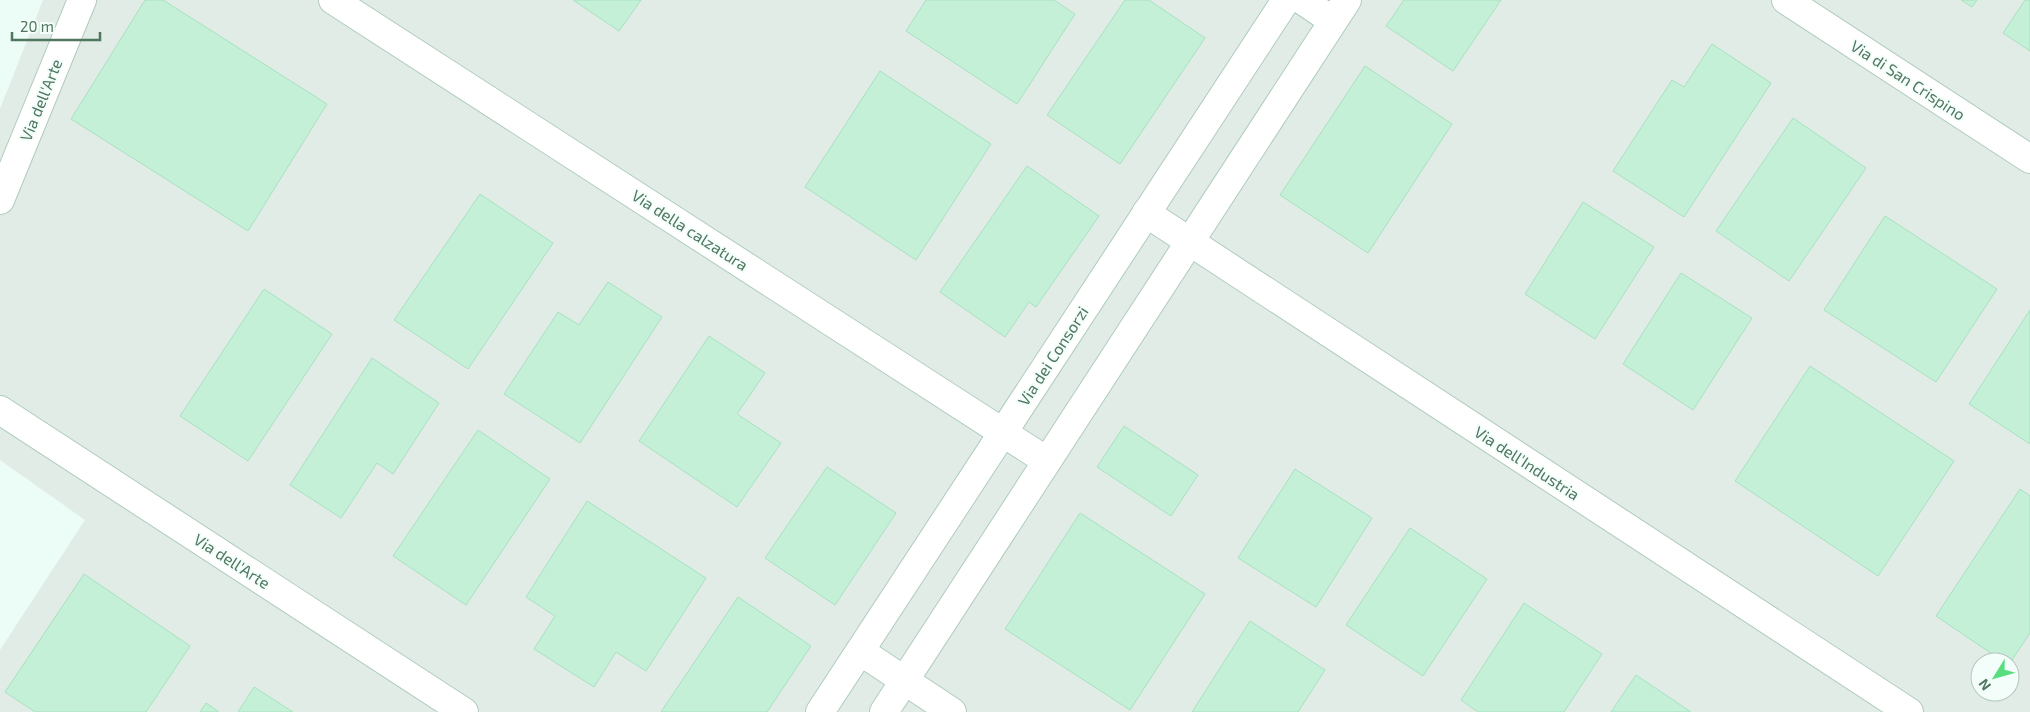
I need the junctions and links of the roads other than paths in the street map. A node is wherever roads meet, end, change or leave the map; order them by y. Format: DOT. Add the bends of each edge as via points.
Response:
graph roads {
  1 [pos="82,0"];
  2 [pos="333,0"];
  3 [pos="1286,0"];
  4 [pos="1302,0"];
  5 [pos="1786,0"];
  6 [pos="1340,11"];
  7 [pos="2030,159"];
  8 [pos="0,200"];
  9 [pos="1146,213"];
  10 [pos="1189,242"];
  11 [pos="0,410"];
  12 [pos="1003,432"];
  13 [pos="1047,461"];
  14 [pos="860,651"];
  15 [pos="904,681"];
  16 [pos="464,712"];
  17 [pos="820,712"];
  18 [pos="884,712"];
  19 [pos="952,712"];
  20 [pos="1909,712"];
  1 -- 8 [label="street, Via dell'Arte"];
  2 -- 12 [label="street, Via della calzatura"];
  3 -- 9 [label="street, Via dei Consorzi"];
  4 -- 6 [label="street"];
  5 -- 7 [label="street, Via di San Crispino"];
  6 -- 10 [label="street"];
  9 -- 10 [label="street, Via dell'Industria"];
  9 -- 12 [label="street, Via dei Consorzi"];
  10 -- 13 [label="street"];
  10 -- 20 [label="street, Via dell'Industria"];
  11 -- 16 [label="street, Via dell'Arte"];
  12 -- 13 [label="street, Via della calzatura"];
  12 -- 14 [label="street, Via dei Consorzi"];
  13 -- 15 [label="street"];
  14 -- 15 [label="street"];
  14 -- 17 [label="street, Via dei Consorzi"];
  15 -- 18 [label="street"];
  15 -- 19 [label="street"];
}
